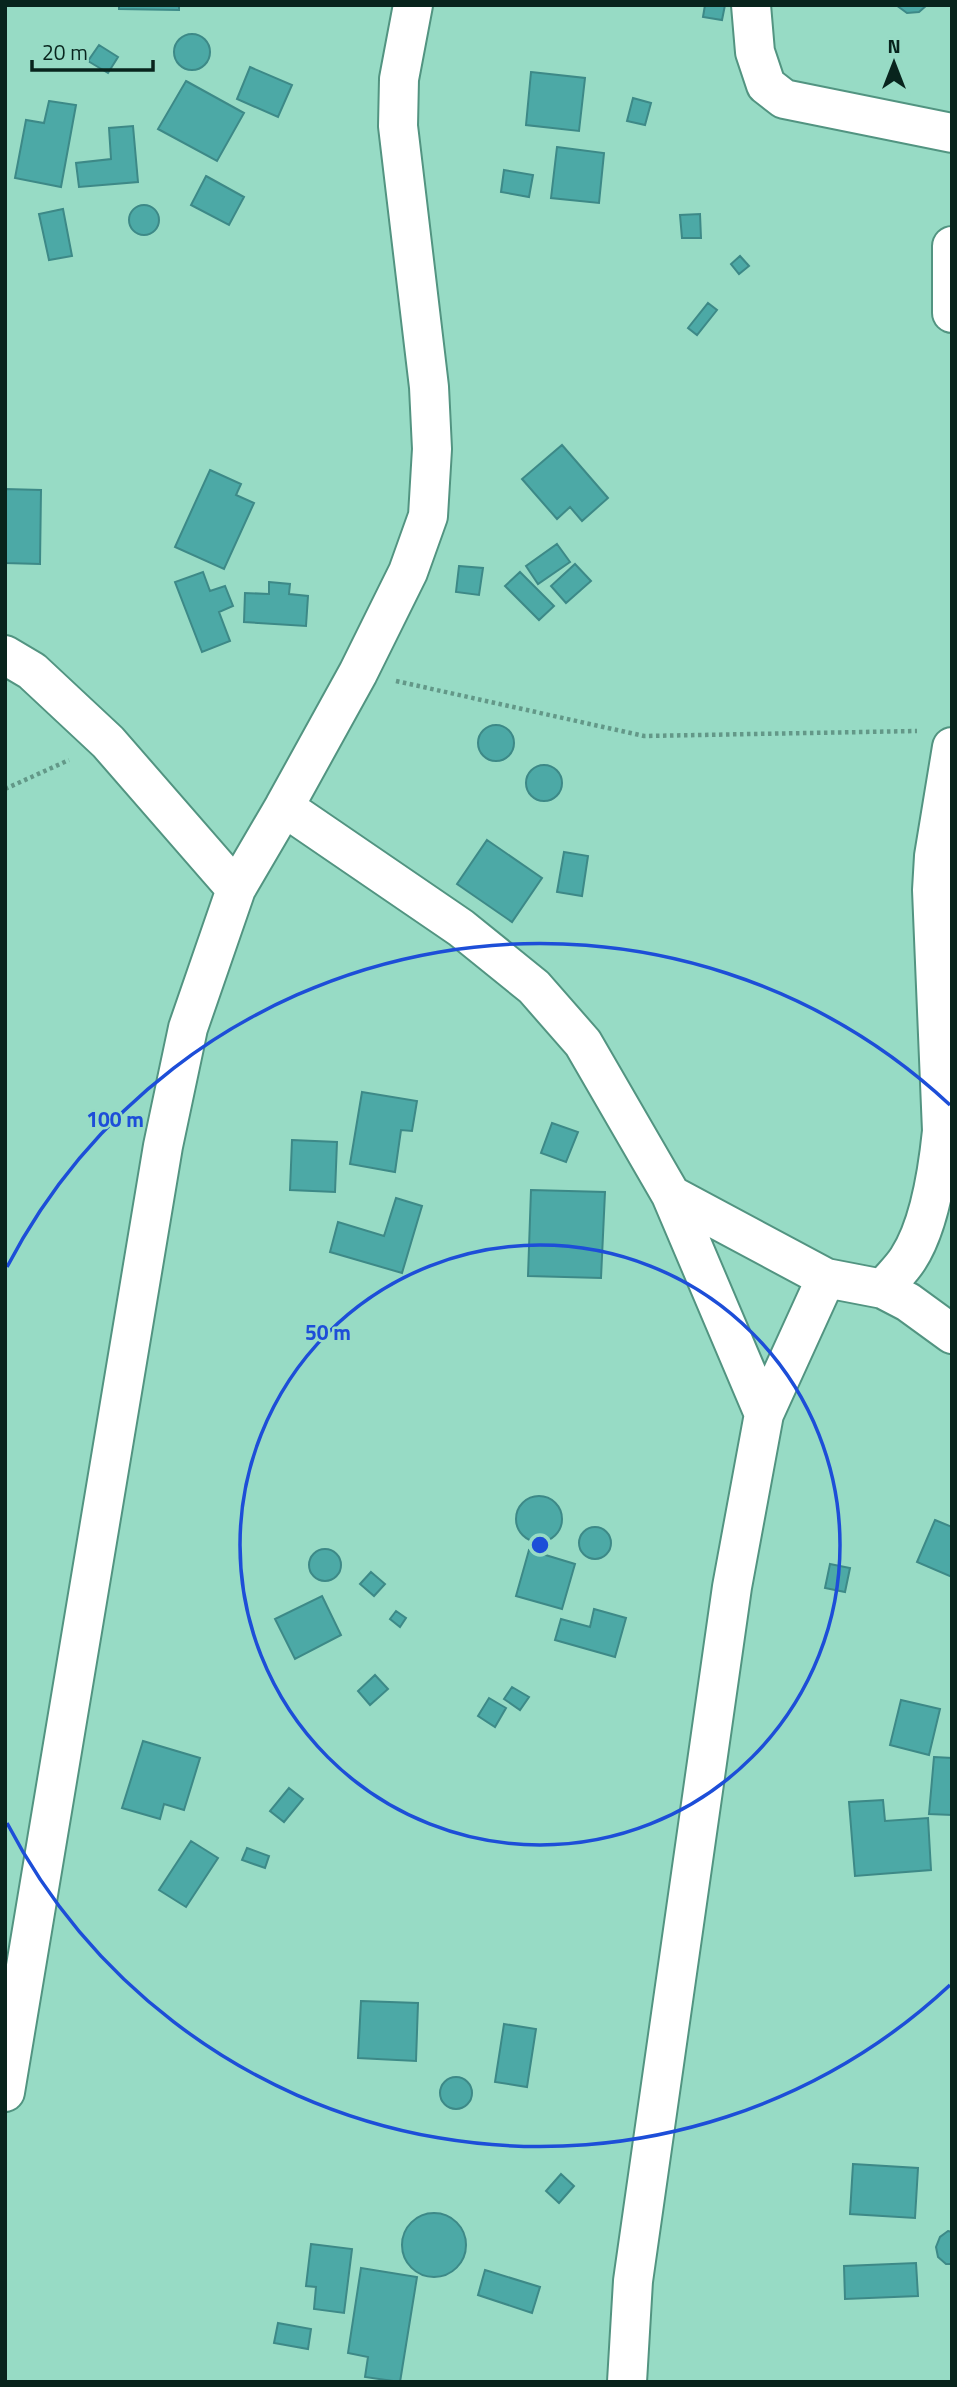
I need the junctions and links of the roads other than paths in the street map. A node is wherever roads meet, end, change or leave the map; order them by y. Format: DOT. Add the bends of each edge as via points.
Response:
graph roads {
  1 [pos="413,5"];
  2 [pos="751,5"];
  3 [pos="952,133"];
  4 [pos="952,246"];
  5 [pos="952,313"];
  6 [pos="5,655"];
  7 [pos="939,739"];
  8 [pos="284,807"];
  9 [pos="236,889"];
  10 [pos="671,1195"];
  11 [pos="826,1278"];
  12 [pos="883,1289"];
  13 [pos="952,1334"];
  14 [pos="764,1414"];
  15 [pos="5,2092"];
  16 [pos="627,2382"];
  1 -- 8 [label="street" via="399,79 398,126 429,387 428,516 408,572"];
  2 -- 3 [label="street" via="755,51 766,85 784,99"];
  4 -- 5 [label="street"];
  6 -- 9 [label="street" via="32,671 108,742"];
  7 -- 12 [label="street" via="932,890 942,1131 917,1242"];
  8 -- 9 [label="street"];
  8 -- 10 [label="street" via="461,928 534,987 583,1043"];
  9 -- 15 [label="street" via="188,1028 163,1146"];
  10 -- 11 [label="street"];
  10 -- 14 [label="street"];
  11 -- 12 [label="street"];
  11 -- 14 [label="street"];
  12 -- 13 [label="street"];
  14 -- 16 [label="street" via="732,1587 633,2281"];
}
